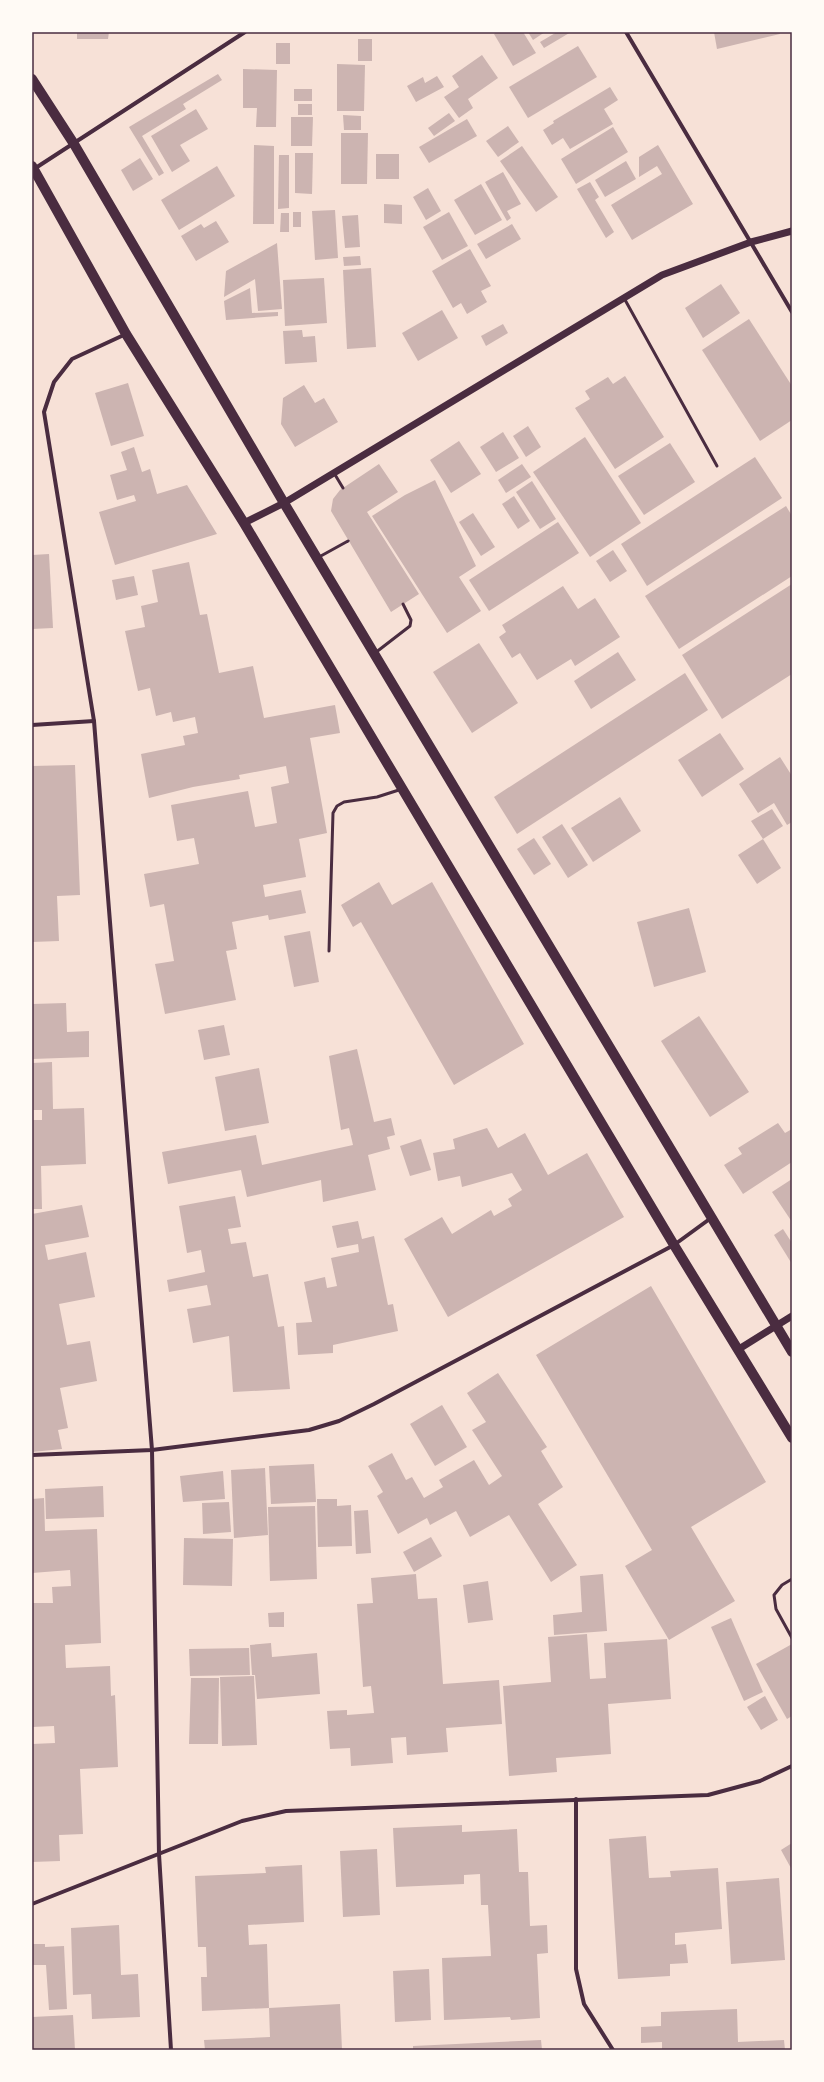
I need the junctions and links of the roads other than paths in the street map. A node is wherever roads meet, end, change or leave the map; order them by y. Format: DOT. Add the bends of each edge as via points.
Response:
graph roads {
  1 [pos="245,32"];
  2 [pos="626,32"];
  3 [pos="32,80"];
  4 [pos="74,144"];
  5 [pos="33,168"];
  6 [pos="792,231"];
  7 [pos="751,242"];
  8 [pos="624,298"];
  9 [pos="792,312"];
  10 [pos="126,334"];
  11 [pos="717,466"];
  12 [pos="334,473"];
  13 [pos="343,488"];
  14 [pos="284,503"];
  15 [pos="244,523"];
  16 [pos="348,541"];
  17 [pos="317,558"];
  18 [pos="403,604"];
  19 [pos="374,654"];
  20 [pos="94,720"];
  21 [pos="32,725"];
  22 [pos="403,789"];
  23 [pos="329,951"];
  24 [pos="712,1216"];
  25 [pos="674,1245"];
  26 [pos="792,1316"];
  27 [pos="776,1326"];
  28 [pos="739,1348"];
  29 [pos="792,1352"];
  30 [pos="792,1438"];
  31 [pos="152,1450"];
  32 [pos="32,1455"];
  33 [pos="792,1579"];
  34 [pos="792,1638"];
  35 [pos="792,1766"];
  36 [pos="576,1799"];
  37 [pos="159,1854"];
  38 [pos="32,1904"];
  39 [pos="171,2050"];
  40 [pos="613,2050"];
  1 -- 4 [label="street"];
  2 -- 7 [label="street"];
  3 -- 4 [label="main road"];
  4 -- 5 [label="street"];
  4 -- 14 [label="main road"];
  5 -- 10 [label="main road"];
  6 -- 7 [label="street"];
  7 -- 8 [label="street" via="662,275"];
  7 -- 9 [label="street"];
  8 -- 11 [label="lane"];
  8 -- 12 [label="street"];
  10 -- 15 [label="main road"];
  10 -- 20 [label="street" via="72,359 54,382 44,412"];
  12 -- 13 [label="lane"];
  12 -- 14 [label="street"];
  14 -- 15 [label="street"];
  14 -- 17 [label="main road"];
  15 -- 22 [label="main road"];
  16 -- 17 [label="lane"];
  17 -- 19 [label="main road"];
  18 -- 19 [label="lane" via="411,620 410,626"];
  19 -- 24 [label="main road"];
  20 -- 21 [label="street"];
  20 -- 31 [label="street"];
  22 -- 23 [label="lane" via="377,797 344,802 337,806 333,813"];
  22 -- 25 [label="main road"];
  24 -- 25 [label="street"];
  24 -- 27 [label="main road"];
  25 -- 28 [label="main road"];
  25 -- 31 [label="street" via="339,1421 309,1430"];
  26 -- 27 [label="street"];
  27 -- 28 [label="street"];
  27 -- 29 [label="main road"];
  28 -- 30 [label="main road"];
  31 -- 32 [label="street"];
  31 -- 37 [label="street"];
  33 -- 34 [label="lane" via="782,1585 774,1595 776,1609"];
  35 -- 36 [label="street" via="760,1781 708,1795"];
  36 -- 37 [label="street" via="286,1811 242,1821"];
  36 -- 40 [label="street" via="576,1969 584,2004"];
  37 -- 38 [label="street"];
  37 -- 39 [label="street"];
}
